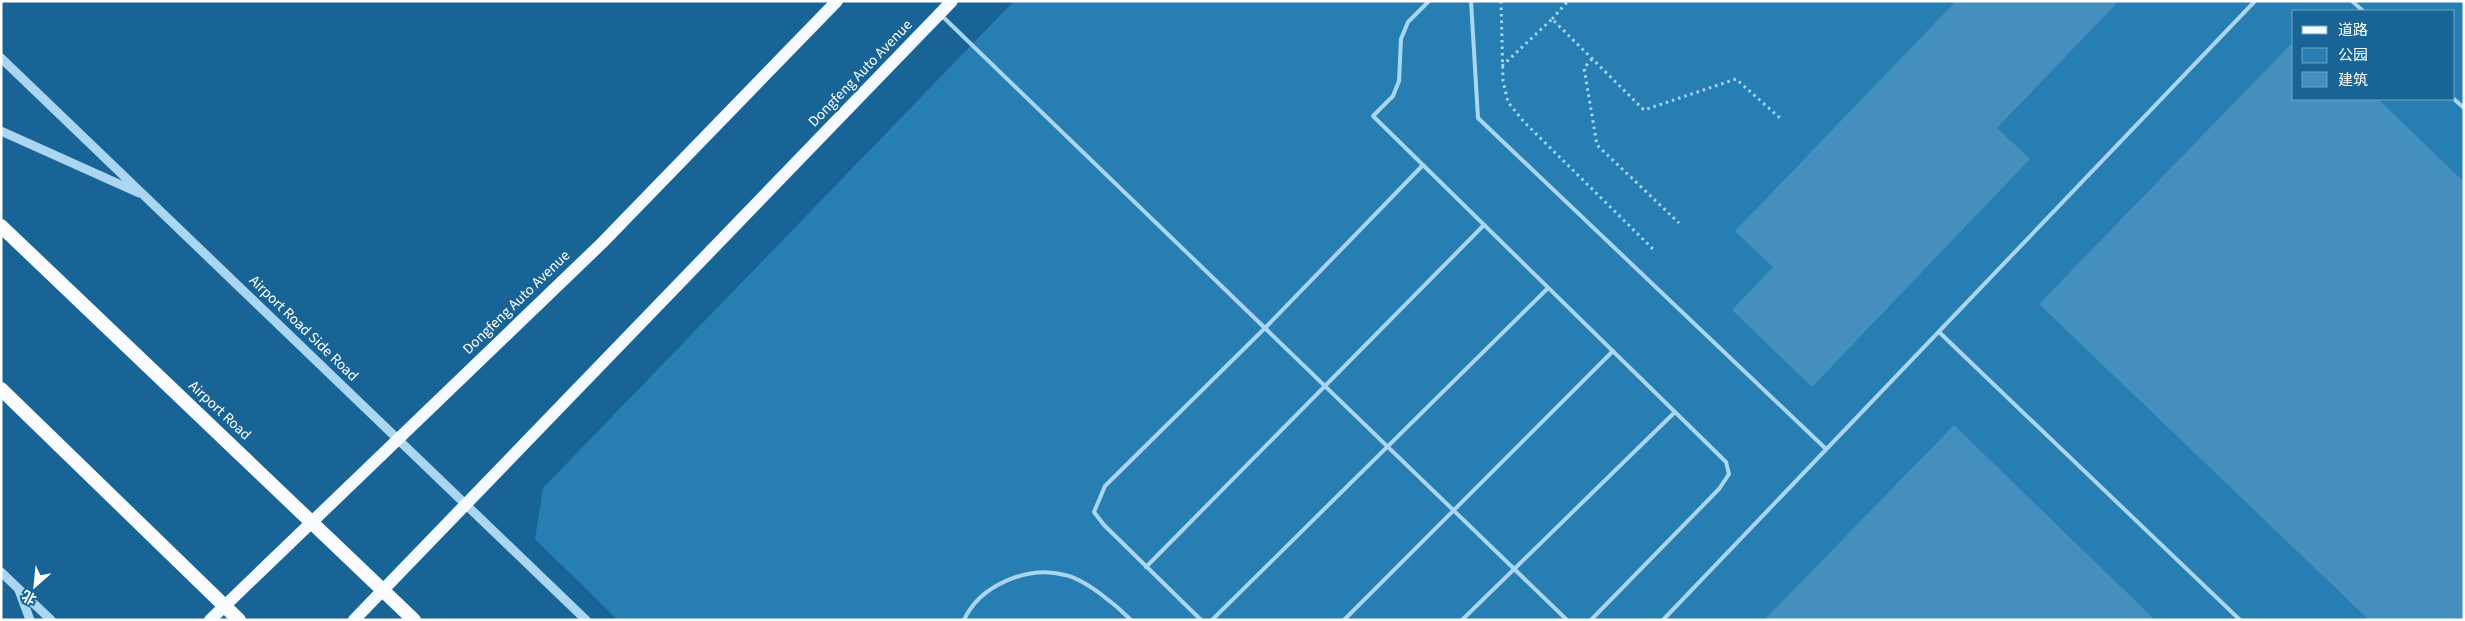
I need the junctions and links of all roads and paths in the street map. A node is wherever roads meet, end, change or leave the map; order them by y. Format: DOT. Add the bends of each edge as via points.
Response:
graph roads {
  1 [pos="837,1"];
  2 [pos="952,1"];
  3 [pos="1429,1"];
  4 [pos="1471,1"];
  5 [pos="1502,1"];
  6 [pos="1568,1"];
  7 [pos="2248,1"];
  8 [pos="2352,1"];
  9 [pos="2253,3"];
  10 [pos="2362,10"];
  11 [pos="940,14"];
  12 [pos="1552,19"];
  13 [pos="1,58"];
  14 [pos="1592,59"];
  15 [pos="1502,66"];
  16 [pos="1780,118"];
  17 [pos="1,131"];
  18 [pos="1423,166"];
  19 [pos="146,196"];
  20 [pos="1679,223"];
  21 [pos="1484,225"];
  22 [pos="1,226"];
  23 [pos="1653,249"];
  24 [pos="1548,288"];
  25 [pos="1265,328"];
  26 [pos="1939,332"];
  27 [pos="1613,351"];
  28 [pos="1325,386"];
  29 [pos="1,388"];
  30 [pos="1675,412"];
  31 [pos="398,437"];
  32 [pos="1388,446"];
  33 [pos="1825,448"];
  34 [pos="466,502"];
  35 [pos="1454,510"];
  36 [pos="312,521"];
  37 [pos="1146,567"];
  38 [pos="1514,569"];
  39 [pos="1,572"];
  40 [pos="18,588"];
  41 [pos="383,589"];
  42 [pos="224,606"];
  43 [pos="30,620"];
  44 [pos="51,620"];
  45 [pos="210,620"];
  46 [pos="239,620"];
  47 [pos="354,620"];
  48 [pos="414,620"];
  49 [pos="586,620"];
  50 [pos="964,620"];
  51 [pos="1131,620"];
  52 [pos="1201,620"];
  53 [pos="1212,620"];
  54 [pos="1344,620"];
  55 [pos="1462,620"];
  56 [pos="1567,620"];
  57 [pos="1591,620"];
  58 [pos="1663,620"];
  59 [pos="2240,620"];
  1 -- 31 [label="main road, Dongfeng Auto Avenue" via="602,243"];
  2 -- 11 [label="main road, Dongfeng Auto Avenue"];
  3 -- 18 [label="lane" via="1408,22 1401,39 1399,82 1393,96 1373,116"];
  4 -- 33 [label="lane" via="1478,118"];
  5 -- 15 [label="path"];
  6 -- 12 [label="path"];
  7 -- 9 [label="lane"];
  8 -- 10 [label="lane"];
  9 -- 26 [label="lane"];
  11 -- 25 [label="lane"];
  11 -- 34 [label="main road, Dongfeng Auto Avenue"];
  12 -- 14 [label="path"];
  12 -- 15 [label="path"];
  13 -- 19 [label="street, Airport Road Side Road"];
  14 -- 16 [label="path" via="1644,110 1736,79"];
  14 -- 20 [label="path" via="1584,68 1597,145"];
  15 -- 23 [label="path" via="1508,102 1524,122"];
  17 -- 19 [label="street"];
  18 -- 21 [label="lane"];
  18 -- 25 [label="lane"];
  19 -- 31 [label="street, Airport Road Side Road"];
  21 -- 24 [label="lane"];
  21 -- 28 [label="lane"];
  22 -- 36 [label="highway, Airport Road"];
  24 -- 27 [label="lane"];
  24 -- 32 [label="lane"];
  25 -- 28 [label="lane"];
  25 -- 37 [label="lane" via="1105,486 1097,500 1094,512"];
  26 -- 33 [label="lane"];
  26 -- 59 [label="lane"];
  27 -- 30 [label="lane"];
  27 -- 35 [label="lane"];
  28 -- 32 [label="lane"];
  28 -- 37 [label="lane"];
  29 -- 42 [label="highway"];
  30 -- 38 [label="lane"];
  30 -- 57 [label="lane" via="1726,462 1729,474 1720,489"];
  31 -- 34 [label="street, Airport Road Side Road"];
  31 -- 36 [label="main road, Dongfeng Auto Avenue"];
  32 -- 35 [label="lane"];
  32 -- 53 [label="lane"];
  33 -- 58 [label="lane"];
  34 -- 41 [label="main road, Dongfeng Auto Avenue"];
  34 -- 49 [label="street, Airport Road Side Road"];
  35 -- 38 [label="lane"];
  35 -- 54 [label="lane"];
  36 -- 41 [label="highway, Airport Road"];
  36 -- 42 [label="main road, Dongfeng Auto Avenue"];
  37 -- 52 [label="lane"];
  38 -- 55 [label="lane"];
  38 -- 56 [label="lane"];
  39 -- 40 [label="street"];
  40 -- 43 [label="street"];
  40 -- 44 [label="street"];
  41 -- 47 [label="main road, Dongfeng Auto Avenue"];
  41 -- 48 [label="highway, Airport Road"];
  42 -- 45 [label="main road, Dongfeng Auto Avenue"];
  42 -- 46 [label="highway"];
  50 -- 51 [label="lane" via="968,610 996,584 1032,573 1066,574 1109,599"];
}
